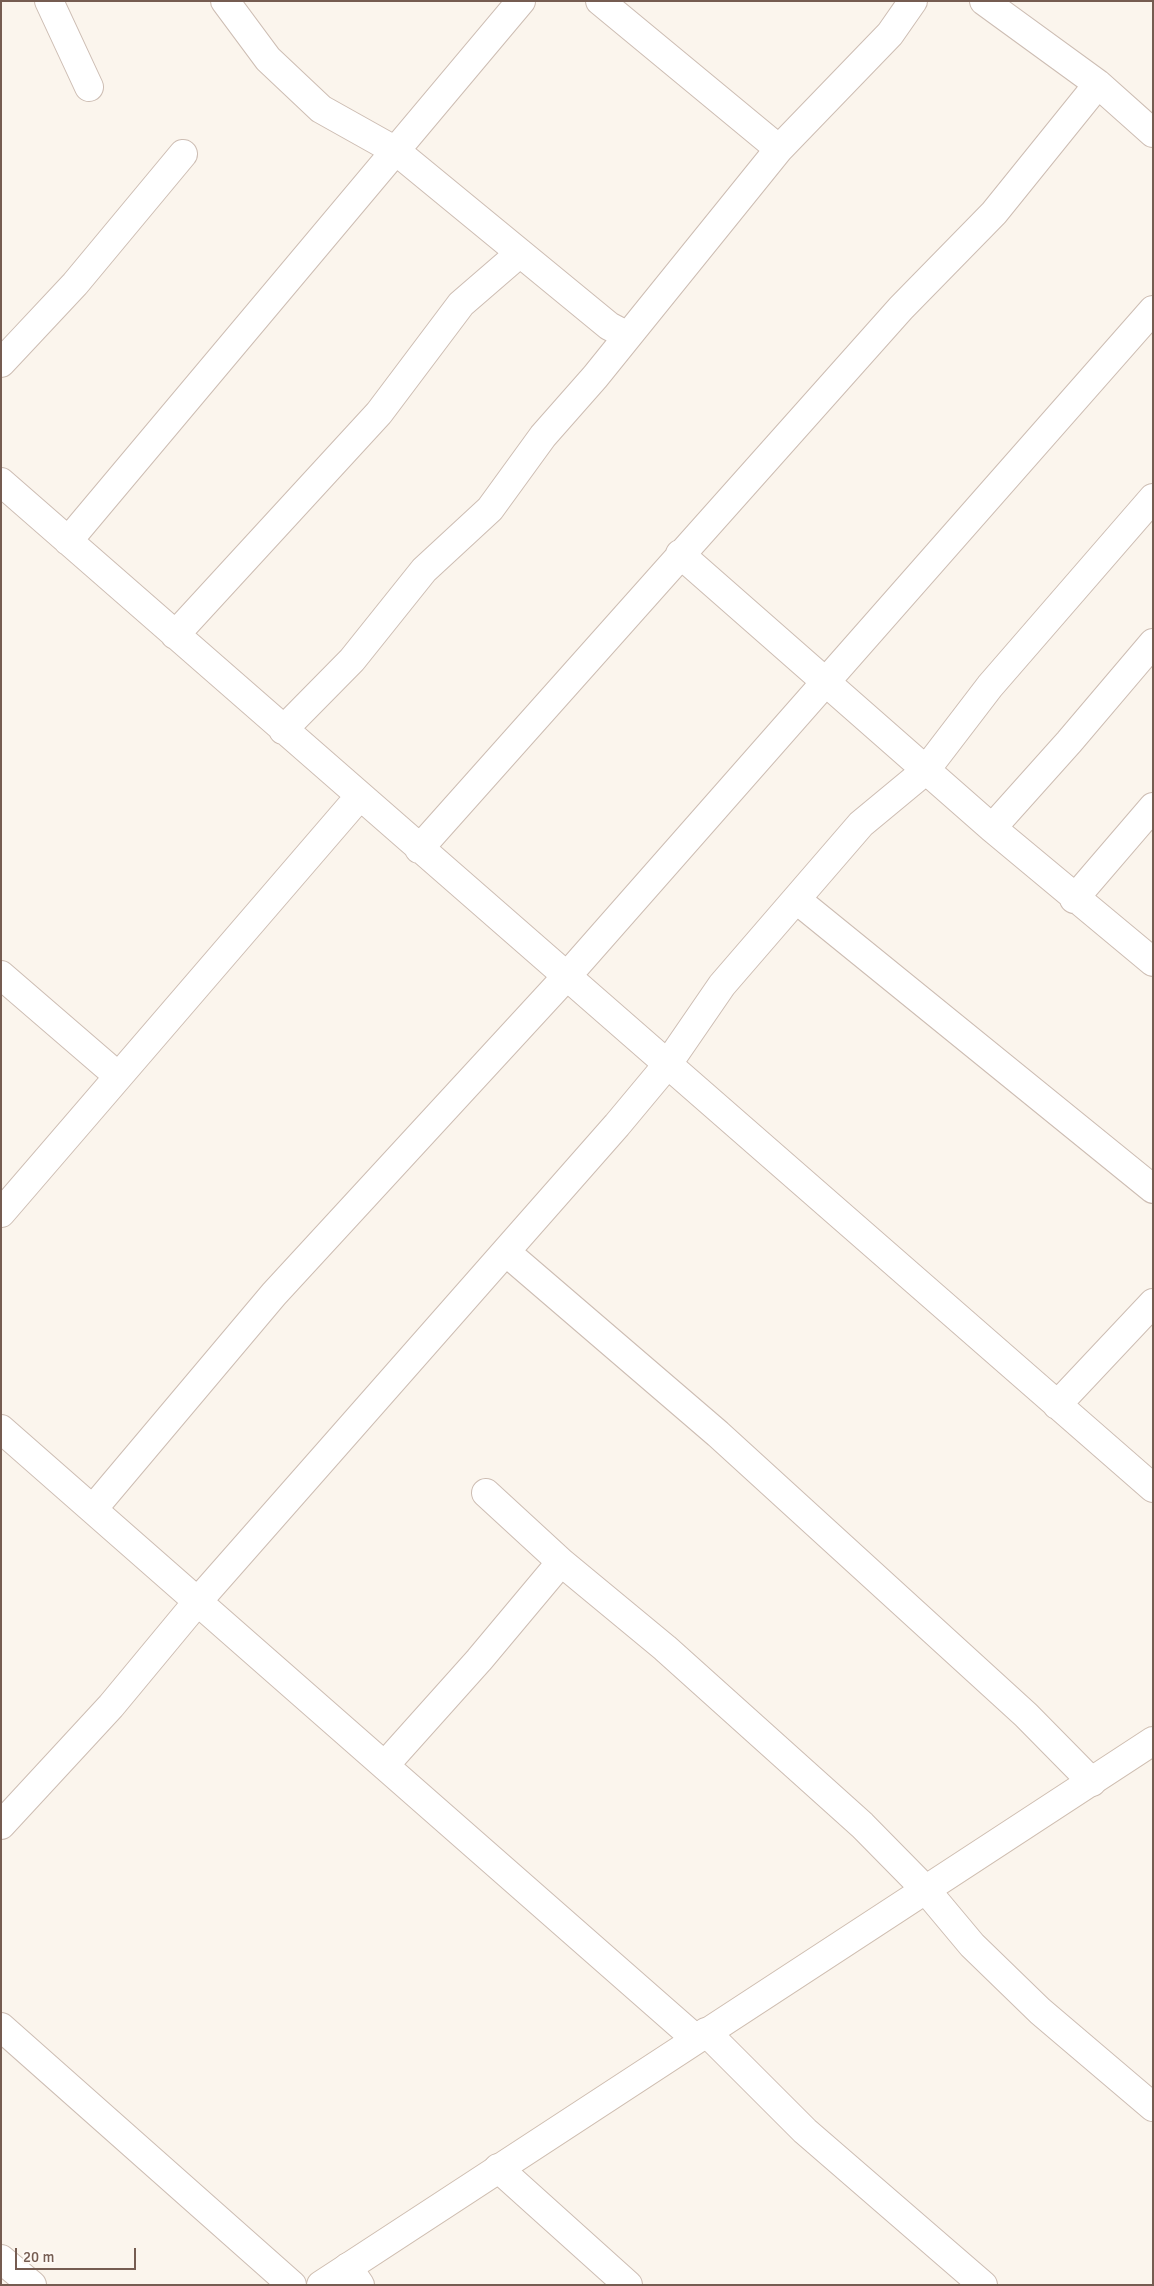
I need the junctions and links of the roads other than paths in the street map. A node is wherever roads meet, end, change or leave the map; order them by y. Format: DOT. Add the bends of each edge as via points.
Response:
graph roads {
  1 [pos="49,1"];
  2 [pos="225,1"];
  3 [pos="521,1"];
  4 [pos="600,1"];
  5 [pos="913,1"];
  6 [pos="984,1"];
  7 [pos="1098,84"];
  8 [pos="89,87"];
  9 [pos="1153,133"];
  10 [pos="779,149"];
  11 [pos="396,151"];
  12 [pos="184,154"];
  13 [pos="520,253"];
  14 [pos="1153,310"];
  15 [pos="626,335"];
  16 [pos="1,363"];
  17 [pos="1,482"];
  18 [pos="1153,498"];
  19 [pos="68,541"];
  20 [pos="680,554"];
  21 [pos="175,635"];
  22 [pos="1153,643"];
  23 [pos="824,683"];
  24 [pos="283,730"];
  25 [pos="925,771"];
  26 [pos="360,797"];
  27 [pos="1153,807"];
  28 [pos="992,828"];
  29 [pos="419,850"];
  30 [pos="1074,899"];
  31 [pos="796,900"];
  32 [pos="1153,962"];
  33 [pos="1,975"];
  34 [pos="566,977"];
  35 [pos="667,1065"];
  36 [pos="118,1076"];
  37 [pos="1153,1189"];
  38 [pos="1,1213"];
  39 [pos="506,1252"];
  40 [pos="1153,1303"];
  41 [pos="1057,1405"];
  42 [pos="1,1429"];
  43 [pos="1153,1488"];
  44 [pos="486,1493"];
  45 [pos="93,1509"];
  46 [pos="561,1562"];
  47 [pos="198,1601"];
  48 [pos="1153,1741"];
  49 [pos="385,1765"];
  50 [pos="1092,1782"];
  51 [pos="1,1825"];
  52 [pos="926,1890"];
  53 [pos="1,2027"];
  54 [pos="701,2035"];
  55 [pos="1153,2107"];
  56 [pos="498,2168"];
  57 [pos="1,2259"];
  58 [pos="354,2276"];
  59 [pos="32,2285"];
  60 [pos="292,2285"];
  61 [pos="320,2285"];
  62 [pos="628,2285"];
  63 [pos="983,2285"];
  1 -- 8 [label="street"];
  2 -- 11 [label="street" via="268,59 321,109"];
  3 -- 11 [label="street"];
  4 -- 10 [label="street"];
  5 -- 10 [label="street" via="890,34"];
  6 -- 7 [label="street"];
  7 -- 9 [label="street"];
  7 -- 20 [label="street" via="994,213 901,308"];
  10 -- 15 [label="street"];
  11 -- 13 [label="street"];
  11 -- 19 [label="street"];
  12 -- 16 [label="street" via="75,284"];
  13 -- 15 [label="street" via="609,326"];
  13 -- 21 [label="street" via="461,304 379,413"];
  14 -- 23 [label="street"];
  15 -- 24 [label="street" via="595,377 543,436 490,509 424,570 352,660"];
  17 -- 19 [label="street"];
  18 -- 25 [label="street" via="990,686"];
  19 -- 21 [label="street"];
  20 -- 23 [label="street"];
  20 -- 29 [label="street"];
  21 -- 24 [label="street"];
  22 -- 28 [label="street"];
  23 -- 25 [label="street"];
  23 -- 34 [label="street"];
  24 -- 26 [label="street"];
  25 -- 28 [label="street"];
  25 -- 31 [label="street" via="861,824"];
  26 -- 29 [label="street"];
  26 -- 36 [label="street"];
  27 -- 30 [label="street"];
  28 -- 30 [label="street"];
  29 -- 34 [label="street"];
  30 -- 32 [label="street"];
  31 -- 35 [label="street" via="722,986"];
  31 -- 37 [label="street"];
  33 -- 36 [label="street"];
  34 -- 35 [label="street"];
  34 -- 45 [label="street" via="274,1294"];
  35 -- 39 [label="street"];
  35 -- 41 [label="street"];
  36 -- 38 [label="street"];
  39 -- 47 [label="street"];
  39 -- 50 [label="street" via="718,1434 1026,1715"];
  40 -- 41 [label="street"];
  41 -- 43 [label="street"];
  42 -- 45 [label="street"];
  44 -- 46 [label="street"];
  45 -- 47 [label="street"];
  46 -- 49 [label="street"];
  46 -- 52 [label="street" via="665,1648 862,1825"];
  47 -- 49 [label="street"];
  47 -- 51 [label="street" via="111,1706"];
  48 -- 50 [label="street"];
  49 -- 54 [label="street"];
  50 -- 52 [label="street"];
  52 -- 54 [label="street"];
  52 -- 55 [label="street" via="972,1945 1040,2011"];
  53 -- 60 [label="street"];
  54 -- 56 [label="street"];
  54 -- 63 [label="street" via="805,2131"];
  56 -- 58 [label="street"];
  56 -- 62 [label="street"];
  57 -- 59 [label="street"];
  58 -- 61 [label="street"];
}
